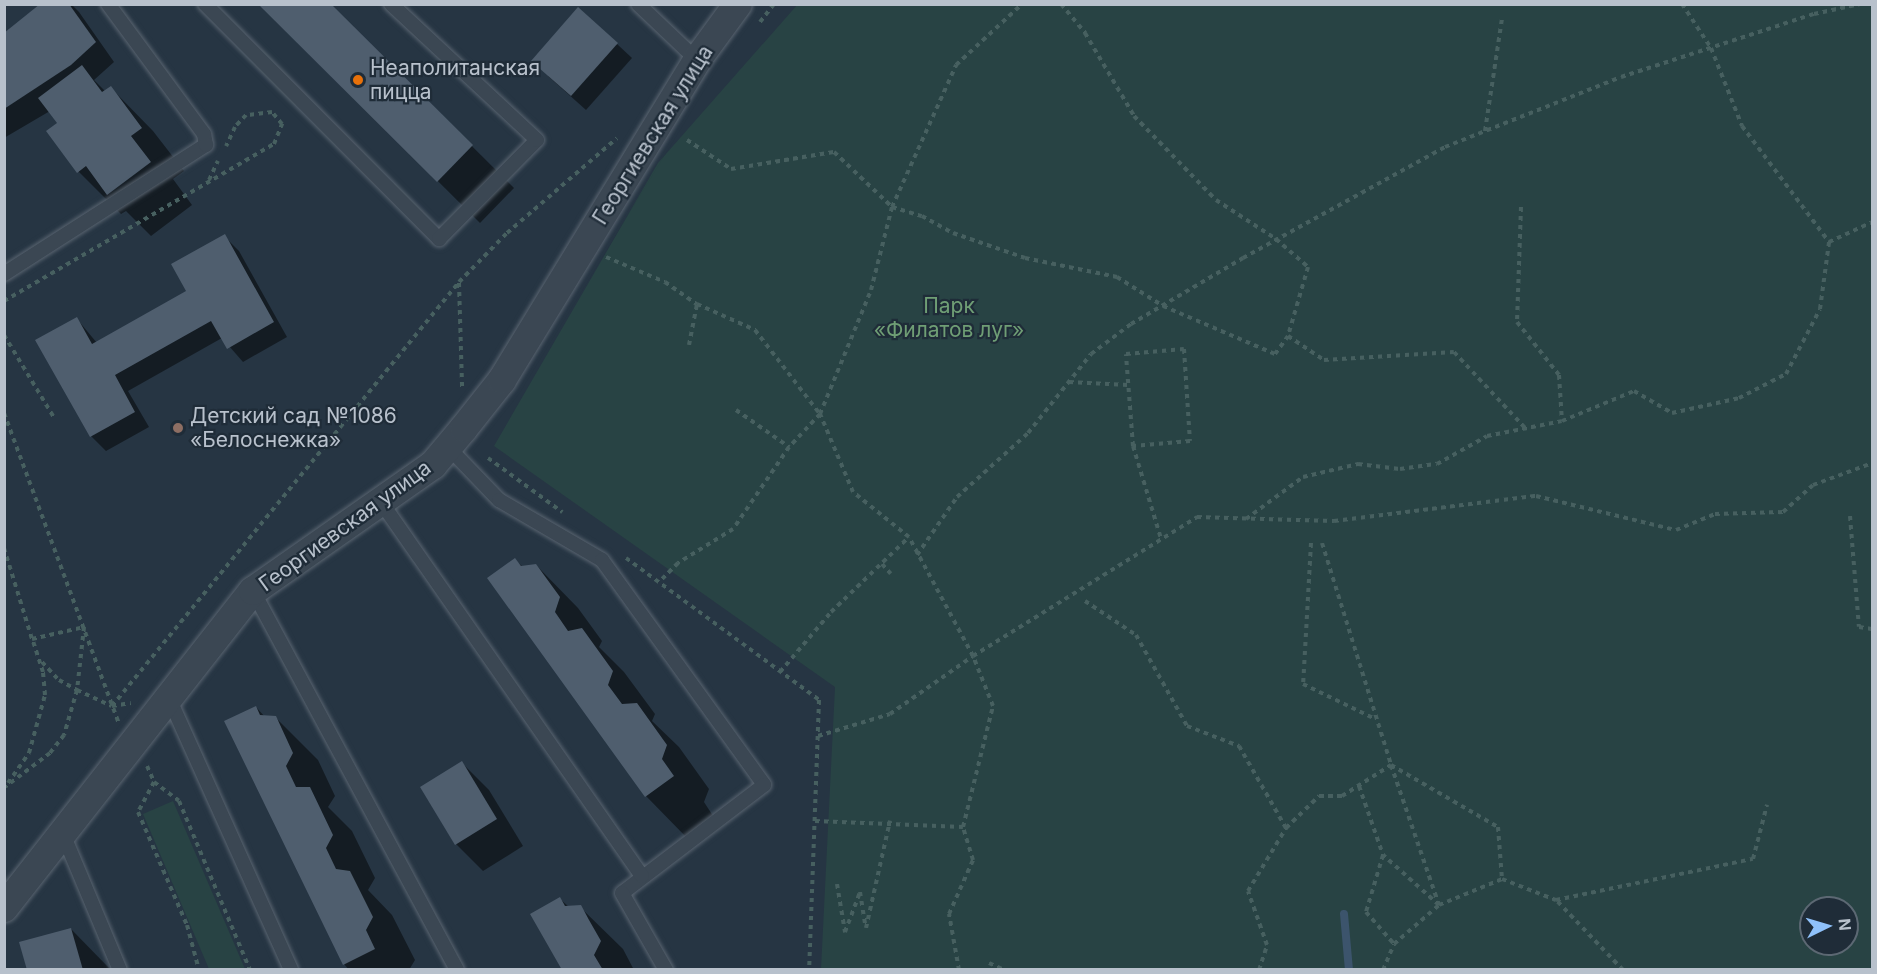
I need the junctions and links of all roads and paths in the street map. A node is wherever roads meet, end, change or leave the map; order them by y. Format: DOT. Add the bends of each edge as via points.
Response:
graph roads {
  1 [pos="108,4"];
  2 [pos="205,4"];
  3 [pos="391,4"];
  4 [pos="638,4"];
  5 [pos="738,4"];
  6 [pos="1022,4"];
  7 [pos="1061,4"];
  8 [pos="1682,4"];
  9 [pos="1860,4"];
  10 [pos="1502,19"];
  11 [pos="1711,48"];
  12 [pos="697,60"];
  13 [pos="1485,131"];
  14 [pos="624,132"];
  15 [pos="687,140"];
  16 [pos="209,180"];
  17 [pos="892,207"];
  18 [pos="1521,207"];
  19 [pos="1872,222"];
  20 [pos="1276,239"];
  21 [pos="1829,242"];
  22 [pos="610,260"];
  23 [pos="4,274"];
  24 [pos="459,282"];
  25 [pos="4,301"];
  26 [pos="696,304"];
  27 [pos="1163,306"];
  28 [pos="4,335"];
  29 [pos="1288,336"];
  30 [pos="689,345"];
  31 [pos="1068,382"];
  32 [pos="1128,385"];
  33 [pos="736,410"];
  34 [pos="4,413"];
  35 [pos="820,414"];
  36 [pos="52,416"];
  37 [pos="1562,421"];
  38 [pos="1525,428"];
  39 [pos="456,438"];
  40 [pos="1133,446"];
  41 [pos="789,447"];
  42 [pos="1872,463"];
  43 [pos="381,502"];
  44 [pos="1850,516"];
  45 [pos="1246,519"];
  46 [pos="909,537"];
  47 [pos="1161,539"];
  48 [pos="1311,543"];
  49 [pos="1322,543"];
  50 [pos="4,548"];
  51 [pos="917,555"];
  52 [pos="882,564"];
  53 [pos="891,574"];
  54 [pos="659,582"];
  55 [pos="253,591"];
  56 [pos="1085,601"];
  57 [pos="84,627"];
  58 [pos="1872,628"];
  59 [pos="32,639"];
  60 [pos="973,656"];
  61 [pos="39,659"];
  62 [pos="780,672"];
  63 [pos="77,690"];
  64 [pos="169,698"];
  65 [pos="112,706"];
  66 [pos="1374,718"];
  67 [pos="818,736"];
  68 [pos="132,745"];
  69 [pos="1391,765"];
  70 [pos="154,782"];
  71 [pos="1359,786"];
  72 [pos="5,787"];
  73 [pos="1767,805"];
  74 [pos="815,820"];
  75 [pos="890,821"];
  76 [pos="963,827"];
  77 [pos="1286,828"];
  78 [pos="63,834"];
  79 [pos="1383,855"];
  80 [pos="642,876"];
  81 [pos="1502,879"];
  82 [pos="837,884"];
  83 [pos="1556,900"];
  84 [pos="1439,905"];
  85 [pos="4,908"];
  86 [pos="1394,944"];
  87 [pos="989,963"];
  88 [pos="120,969"];
  89 [pos="199,969"];
  90 [pos="250,969"];
  91 [pos="291,969"];
  92 [pos="457,969"];
  93 [pos="666,969"];
  94 [pos="959,969"];
  95 [pos="1004,969"];
  96 [pos="1259,969"];
  97 [pos="1383,969"];
  98 [pos="1623,969"];
  1 -- 23 [label="lane" via="204,134 206,145"];
  2 -- 3 [label="lane" via="440,239 537,140"];
  4 -- 12 [label="lane"];
  5 -- 12 [label="street, Георгиевская улица"];
  6 -- 17 [label="path" via="956,65"];
  7 -- 20 [label="path" via="1085,33 1134,116 1216,200"];
  8 -- 11 [label="path"];
  9 -- 11 [label="path" via="1814,14"];
  10 -- 13 [label="path"];
  11 -- 13 [label="path" via="1621,77"];
  11 -- 21 [label="path" via="1742,126"];
  12 -- 39 [label="street, Георгиевская улица" via="502,380"];
  13 -- 20 [label="path" via="1445,147"];
  14 -- 24 [label="path" via="507,233"];
  15 -- 17 [label="path" via="730,169 834,152"];
  16 -- 16 [label="path" via="274,144 282,124 272,112 246,115 235,127"];
  16 -- 25 [label="path"];
  17 -- 27 [label="path" via="1025,258 1117,277"];
  17 -- 35 [label="path" via="872,290"];
  18 -- 37 [label="path" via="1517,322 1559,375"];
  19 -- 21 [label="path"];
  20 -- 27 [label="path"];
  20 -- 29 [label="path" via="1308,267"];
  21 -- 37 [label="path" via="1820,309 1786,374 1739,398 1672,413 1634,391"];
  22 -- 26 [label="path" via="665,282"];
  24 -- 39 [label="path"];
  24 -- 65 [label="path"];
  26 -- 30 [label="path"];
  26 -- 35 [label="path" via="755,330"];
  27 -- 29 [label="path" via="1275,354"];
  27 -- 31 [label="path" via="1091,354"];
  28 -- 36 [label="path"];
  29 -- 38 [label="path" via="1324,360 1454,352"];
  31 -- 32 [label="path"];
  31 -- 51 [label="path" via="1028,433 957,497"];
  32 -- 40 [label="path"];
  32 -- 40 [label="path" via="1126,354 1184,350 1190,441"];
  33 -- 41 [label="path"];
  34 -- 57 [label="path"];
  35 -- 41 [label="path"];
  35 -- 46 [label="path" via="853,492"];
  37 -- 38 [label="path"];
  38 -- 45 [label="path" via="1487,436 1437,464 1400,469 1358,464 1303,477"];
  39 -- 43 [label="street, Георгиевская улица" via="433,465"];
  39 -- 80 [label="lane" via="499,500 602,561 765,785"];
  40 -- 47 [label="path"];
  41 -- 54 [label="path" via="733,529 678,564"];
  42 -- 45 [label="path" via="1813,485 1783,512 1715,514 1676,530 1536,496 1334,521"];
  43 -- 55 [label="street, Георгиевская улица"];
  43 -- 80 [label="lane"];
  44 -- 58 [label="path" via="1859,627"];
  45 -- 47 [label="path" via="1197,517"];
  46 -- 51 [label="path"];
  46 -- 52 [label="path"];
  47 -- 60 [label="path"];
  48 -- 66 [label="path" via="1303,684"];
  49 -- 66 [label="path"];
  50 -- 59 [label="path"];
  51 -- 60 [label="path"];
  52 -- 53 [label="path"];
  52 -- 62 [label="path" via="831,612"];
  55 -- 64 [label="street, Георгиевская улица"];
  55 -- 92 [label="lane"];
  56 -- 77 [label="path" via="1137,635 1187,726 1239,746"];
  57 -- 59 [label="path"];
  57 -- 63 [label="path"];
  57 -- 65 [label="path"];
  59 -- 61 [label="path"];
  60 -- 67 [label="path" via="890,714"];
  60 -- 76 [label="path" via="993,706"];
  61 -- 63 [label="path" via="59,680"];
  61 -- 72 [label="path" via="45,695 39,722 28,753"];
  63 -- 65 [label="path"];
  63 -- 72 [label="path" via="64,735 50,753"];
  64 -- 65 [label="path"];
  64 -- 68 [label="street, Георгиевская улица"];
  64 -- 91 [label="lane"];
  65 -- 68 [label="path"];
  66 -- 69 [label="path"];
  68 -- 70 [label="path"];
  68 -- 78 [label="street, Георгиевская улица"];
  69 -- 71 [label="path"];
  69 -- 81 [label="path" via="1498,827"];
  69 -- 84 [label="path"];
  70 -- 89 [label="path" via="138,812 187,925"];
  70 -- 90 [label="path" via="179,801"];
  71 -- 77 [label="path" via="1342,796 1320,796"];
  71 -- 79 [label="path"];
  73 -- 83 [label="path" via="1753,859"];
  74 -- 75 [label="path"];
  75 -- 76 [label="path"];
  75 -- 82 [label="path" via="866,928 860,892 845,932"];
  76 -- 94 [label="path" via="973,860 950,914"];
  77 -- 96 [label="path" via="1248,891 1267,945"];
  78 -- 85 [label="street, Георгиевская улица"];
  78 -- 88 [label="lane"];
  79 -- 84 [label="path"];
  79 -- 86 [label="path" via="1366,912"];
  80 -- 93 [label="lane" via="622,893"];
  81 -- 83 [label="path"];
  81 -- 84 [label="path"];
  83 -- 98 [label="path"];
  84 -- 86 [label="path"];
  86 -- 97 [label="path"];
  87 -- 95 [label="path"];
}
